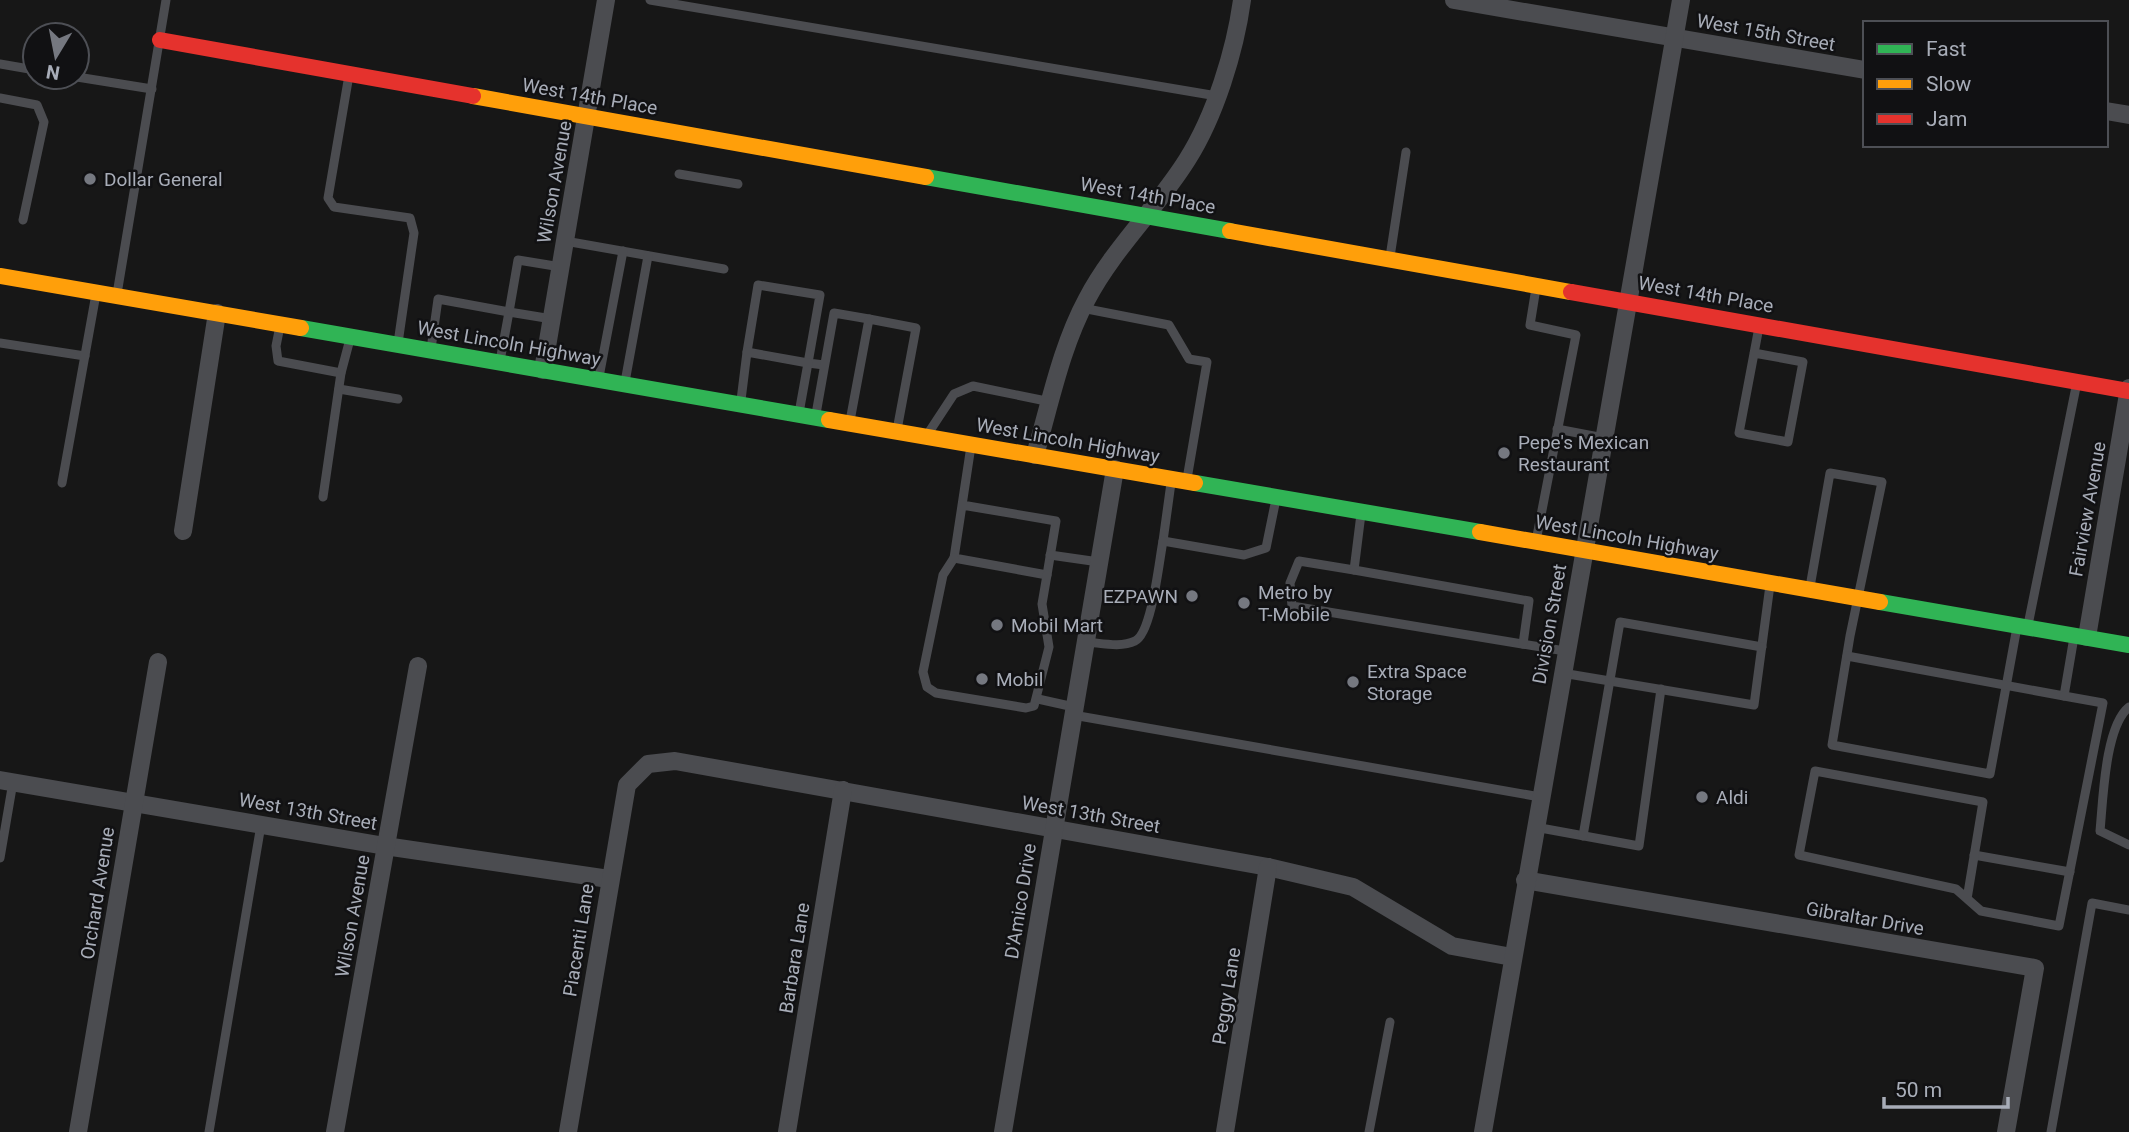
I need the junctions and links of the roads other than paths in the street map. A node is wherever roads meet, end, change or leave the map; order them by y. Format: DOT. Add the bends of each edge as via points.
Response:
graph roads {
  1 [pos="166,0"];
  2 [pos="606,0"];
  3 [pos="650,0"];
  4 [pos="1242,0"];
  5 [pos="1454,0"];
  6 [pos="1681,0"];
  7 [pos="1525,6"];
  8 [pos="1674,37"];
  9 [pos="160,40"];
  10 [pos="0,64"];
  11 [pos="21,68"];
  12 [pos="1863,70"];
  13 [pos="349,75"];
  14 [pos="91,79"];
  15 [pos="152,89"];
  16 [pos="1217,96"];
  17 [pos="0,98"];
  18 [pos="2108,111"];
  19 [pos="2129,115"];
  20 [pos="586,117"];
  21 [pos="1406,152"];
  22 [pos="679,174"];
  23 [pos="738,184"];
  24 [pos="1145,216"];
  25 [pos="23,220"];
  26 [pos="565,241"];
  27 [pos="623,251"];
  28 [pos="648,256"];
  29 [pos="1390,259"];
  30 [pos="561,267"];
  31 [pos="724,269"];
  32 [pos="0,276"];
  33 [pos="1537,285"];
  34 [pos="96,292"];
  35 [pos="117,296"];
  36 [pos="1629,302"];
  37 [pos="1082,308"];
  38 [pos="509,312"];
  39 [pos="217,313"];
  40 [pos="552,319"];
  41 [pos="869,319"];
  42 [pos="280,325"];
  43 [pos="1759,325"];
  44 [pos="351,337"];
  45 [pos="0,342"];
  46 [pos="398,345"];
  47 [pos="431,351"];
  48 [pos="747,352"];
  49 [pos="1754,353"];
  50 [pos="85,356"];
  51 [pos="500,363"];
  52 [pos="808,363"];
  53 [pos="824,365"];
  54 [pos="543,370"];
  55 [pos="341,373"];
  56 [pos="599,380"];
  57 [pos="2077,382"];
  58 [pos="625,384"];
  59 [pos="339,389"];
  60 [pos="2129,390"];
  61 [pos="398,399"];
  62 [pos="1051,402"];
  63 [pos="740,404"];
  64 [pos="807,416"];
  65 [pos="850,423"];
  66 [pos="1557,429"];
  67 [pos="897,432"];
  68 [pos="926,436"];
  69 [pos="1604,438"];
  70 [pos="971,444"];
  71 [pos="1035,456"];
  72 [pos="1115,469"];
  73 [pos="1179,481"];
  74 [pos="62,483"];
  75 [pos="323,497"];
  76 [pos="1277,498"];
  77 [pos="962,505"];
  78 [pos="1362,512"];
  79 [pos="183,531"];
  80 [pos="1163,541"];
  81 [pos="1536,542"];
  82 [pos="1583,551"];
  83 [pos="1050,555"];
  84 [pos="954,558"];
  85 [pos="1099,562"];
  86 [pos="1354,570"];
  87 [pos="1046,575"];
  88 [pos="1771,583"];
  89 [pos="1810,590"];
  90 [pos="1858,598"];
  91 [pos="2022,626"];
  92 [pos="2081,636"];
  93 [pos="1086,642"];
  94 [pos="1523,644"];
  95 [pos="2129,645"];
  96 [pos="1762,647"];
  97 [pos="1565,651"];
  98 [pos="1847,656"];
  99 [pos="158,662"];
  100 [pos="418,666"];
  101 [pos="1562,673"];
  102 [pos="1609,681"];
  103 [pos="2007,687"];
  104 [pos="1661,689"];
  105 [pos="2064,696"];
  106 [pos="1038,699"];
  107 [pos="2129,707"];
  108 [pos="1074,711"];
  109 [pos="648,764"];
  110 [pos="6,781"];
  111 [pos="843,790"];
  112 [pos="1540,797"];
  113 [pos="133,802"];
  114 [pos="261,825"];
  115 [pos="1535,827"];
  116 [pos="1054,828"];
  117 [pos="1583,836"];
  118 [pos="2129,845"];
  119 [pos="385,846"];
  120 [pos="1974,855"];
  121 [pos="0,858"];
  122 [pos="1268,867"];
  123 [pos="2070,872"];
  124 [pos="609,879"];
  125 [pos="1525,880"];
  126 [pos="1967,899"];
  127 [pos="2129,910"];
  128 [pos="1512,957"];
  129 [pos="1390,1023"];
  130 [pos="78,1132"];
  131 [pos="209,1132"];
  132 [pos="335,1132"];
  133 [pos="568,1132"];
  134 [pos="787,1132"];
  135 [pos="1003,1132"];
  136 [pos="1225,1132"];
  137 [pos="1369,1132"];
  138 [pos="1483,1132"];
  139 [pos="2007,1132"];
  140 [pos="2051,1132"];
  1 -- 9 [label="lane"];
  2 -- 20 [label="street, Wilson Avenue"];
  3 -- 16 [label="lane"];
  4 -- 16 [label="street" via="1238,31"];
  5 -- 7 [label="street, West 15th Street"];
  6 -- 8 [label="street, Division Street"];
  7 -- 8 [label="street, West 15th Street"];
  8 -- 12 [label="street, West 15th Street"];
  8 -- 36 [label="street, Division Street"];
  9 -- 13 [label="main road, West 14th Place"];
  9 -- 15 [label="lane"];
  10 -- 11 [label="lane"];
  13 -- 20 [label="main road, West 14th Place"];
  13 -- 46 [label="lane" via="328,198 334,207 410,218 414,233"];
  14 -- 15 [label="lane"];
  15 -- 35 [label="lane"];
  16 -- 24 [label="street" via="1188,159"];
  17 -- 25 [label="lane" via="37,104 44,121"];
  18 -- 19 [label="street"];
  20 -- 24 [label="main road, West 14th Place"];
  20 -- 26 [label="street, Wilson Avenue"];
  21 -- 29 [label="lane"];
  22 -- 23 [label="lane"];
  24 -- 29 [label="main road, West 14th Place"];
  24 -- 37 [label="street"];
  26 -- 27 [label="lane"];
  26 -- 30 [label="street, Wilson Avenue"];
  27 -- 28 [label="lane"];
  27 -- 56 [label="lane"];
  28 -- 31 [label="lane"];
  28 -- 58 [label="lane"];
  29 -- 33 [label="main road, West 14th Place"];
  30 -- 38 [label="lane" via="518,260"];
  30 -- 40 [label="street, Wilson Avenue"];
  32 -- 34 [label="main road, West Lincoln Highway"];
  33 -- 36 [label="main road, West 14th Place"];
  33 -- 66 [label="lane" via="1530,325 1576,335"];
  34 -- 35 [label="main road, West Lincoln Highway"];
  34 -- 50 [label="lane"];
  35 -- 39 [label="main road, West Lincoln Highway"];
  36 -- 43 [label="main road, West 14th Place"];
  36 -- 69 [label="street, Division Street"];
  37 -- 62 [label="street"];
  37 -- 73 [label="lane" via="1169,325 1189,359 1208,362"];
  38 -- 40 [label="lane"];
  38 -- 47 [label="lane" via="438,299"];
  38 -- 51 [label="lane"];
  39 -- 42 [label="main road, West Lincoln Highway"];
  39 -- 79 [label="street"];
  40 -- 54 [label="street, Wilson Avenue"];
  41 -- 53 [label="lane" via="834,313"];
  41 -- 65 [label="lane"];
  41 -- 67 [label="lane" via="916,328"];
  42 -- 44 [label="main road, West Lincoln Highway"];
  42 -- 55 [label="lane" via="278,362"];
  43 -- 49 [label="lane"];
  43 -- 57 [label="main road, West 14th Place"];
  44 -- 46 [label="main road, West Lincoln Highway"];
  44 -- 55 [label="lane"];
  45 -- 50 [label="lane"];
  46 -- 47 [label="main road, West Lincoln Highway"];
  47 -- 51 [label="main road, West Lincoln Highway"];
  48 -- 52 [label="lane"];
  48 -- 52 [label="lane" via="758,285 820,295"];
  48 -- 63 [label="lane"];
  49 -- 49 [label="lane" via="1739,433 1788,442 1803,362"];
  50 -- 74 [label="lane"];
  51 -- 54 [label="main road, West Lincoln Highway"];
  52 -- 53 [label="lane"];
  52 -- 64 [label="lane"];
  53 -- 64 [label="lane"];
  54 -- 56 [label="main road, West Lincoln Highway"];
  55 -- 59 [label="lane"];
  56 -- 58 [label="main road, West Lincoln Highway"];
  57 -- 60 [label="main road, West 14th Place"];
  57 -- 91 [label="lane"];
  58 -- 63 [label="main road, West Lincoln Highway"];
  59 -- 61 [label="lane"];
  59 -- 75 [label="lane"];
  60 -- 92 [label="street, Fairview Avenue"];
  62 -- 68 [label="lane" via="973,386 954,394"];
  62 -- 71 [label="street"];
  63 -- 64 [label="main road, West Lincoln Highway"];
  64 -- 65 [label="main road, West Lincoln Highway"];
  65 -- 67 [label="main road, West Lincoln Highway"];
  66 -- 69 [label="lane"];
  66 -- 81 [label="lane"];
  67 -- 68 [label="main road, West Lincoln Highway"];
  68 -- 70 [label="main road, West Lincoln Highway"];
  69 -- 82 [label="street, Division Street"];
  70 -- 71 [label="main road, West Lincoln Highway"];
  70 -- 77 [label="lane"];
  71 -- 72 [label="main road, West Lincoln Highway"];
  72 -- 73 [label="main road, West Lincoln Highway"];
  72 -- 85 [label="street, D'Amico Drive"];
  73 -- 76 [label="main road, West Lincoln Highway"];
  73 -- 80 [label="lane"];
  76 -- 78 [label="main road, West Lincoln Highway"];
  76 -- 80 [label="lane" via="1266,548 1261,552 1244,555"];
  77 -- 83 [label="lane" via="1056,521"];
  77 -- 84 [label="lane"];
  78 -- 81 [label="main road, West Lincoln Highway"];
  78 -- 86 [label="lane"];
  80 -- 93 [label="lane" via="1147,627 1139,640 1126,645"];
  81 -- 82 [label="main road, West Lincoln Highway"];
  82 -- 88 [label="main road, West Lincoln Highway"];
  82 -- 97 [label="street, Division Street"];
  83 -- 85 [label="lane"];
  83 -- 87 [label="lane"];
  84 -- 87 [label="lane"];
  84 -- 106 [label="lane" via="943,575 923,672 927,687 1026,708"];
  85 -- 93 [label="street, D'Amico Drive"];
  86 -- 94 [label="lane" via="1529,601"];
  86 -- 94 [label="lane" via="1299,561 1290,583 1292,606"];
  87 -- 106 [label="lane" via="1042,604 1049,647"];
  88 -- 89 [label="main road, West Lincoln Highway"];
  88 -- 96 [label="lane"];
  89 -- 90 [label="main road, West Lincoln Highway"];
  89 -- 90 [label="lane" via="1830,473 1882,482"];
  90 -- 91 [label="main road, West Lincoln Highway"];
  90 -- 98 [label="lane"];
  91 -- 92 [label="main road, West Lincoln Highway"];
  91 -- 103 [label="lane"];
  92 -- 95 [label="main road, West Lincoln Highway"];
  92 -- 105 [label="lane"];
  93 -- 108 [label="street, D'Amico Drive"];
  94 -- 97 [label="lane"];
  96 -- 102 [label="lane" via="1620,622"];
  96 -- 104 [label="lane" via="1754,705"];
  97 -- 101 [label="street, Division Street"];
  98 -- 103 [label="lane"];
  98 -- 103 [label="lane" via="1832,745 1990,774"];
  99 -- 113 [label="street, Orchard Avenue"];
  100 -- 119 [label="street, Wilson Avenue"];
  101 -- 102 [label="lane"];
  101 -- 112 [label="street, Division Street"];
  102 -- 104 [label="lane"];
  102 -- 117 [label="lane"];
  103 -- 105 [label="lane"];
  104 -- 117 [label="lane" via="1639,846"];
  105 -- 123 [label="lane" via="2102,703"];
  106 -- 108 [label="lane"];
  107 -- 118 [label="lane" via="2118,717 2099,831"];
  108 -- 112 [label="lane"];
  108 -- 116 [label="street, D'Amico Drive"];
  109 -- 111 [label="street, West 13th Street" via="675,761"];
  109 -- 124 [label="street, Piacenti Lane" via="627,785"];
  110 -- 113 [label="street, West 13th Street"];
  110 -- 121 [label="lane"];
  111 -- 116 [label="street, West 13th Street"];
  111 -- 134 [label="street, Barbara Lane"];
  112 -- 115 [label="street, Division Street"];
  113 -- 114 [label="street, West 13th Street"];
  113 -- 130 [label="street, Orchard Avenue"];
  114 -- 119 [label="street, West 13th Street"];
  114 -- 131 [label="lane"];
  115 -- 117 [label="lane"];
  115 -- 125 [label="street, Division Street"];
  116 -- 122 [label="street, West 13th Street"];
  116 -- 135 [label="street, D'Amico Drive"];
  119 -- 124 [label="street, West 13th Street"];
  119 -- 132 [label="street, Wilson Avenue"];
  120 -- 123 [label="lane"];
  120 -- 126 [label="lane"];
  120 -- 126 [label="lane" via="1983,802 1815,771 1799,855 1956,889"];
  122 -- 128 [label="street, West 13th Street" via="1353,887 1452,946"];
  122 -- 136 [label="street, Peggy Lane"];
  123 -- 126 [label="lane" via="2059,926 1981,911"];
  124 -- 133 [label="street, Piacenti Lane"];
  125 -- 128 [label="street, Division Street"];
  125 -- 139 [label="street, Gibraltar Drive" via="2035,968"];
  127 -- 140 [label="lane" via="2092,903"];
  128 -- 138 [label="street, Division Street"];
  129 -- 137 [label="lane"];
}
